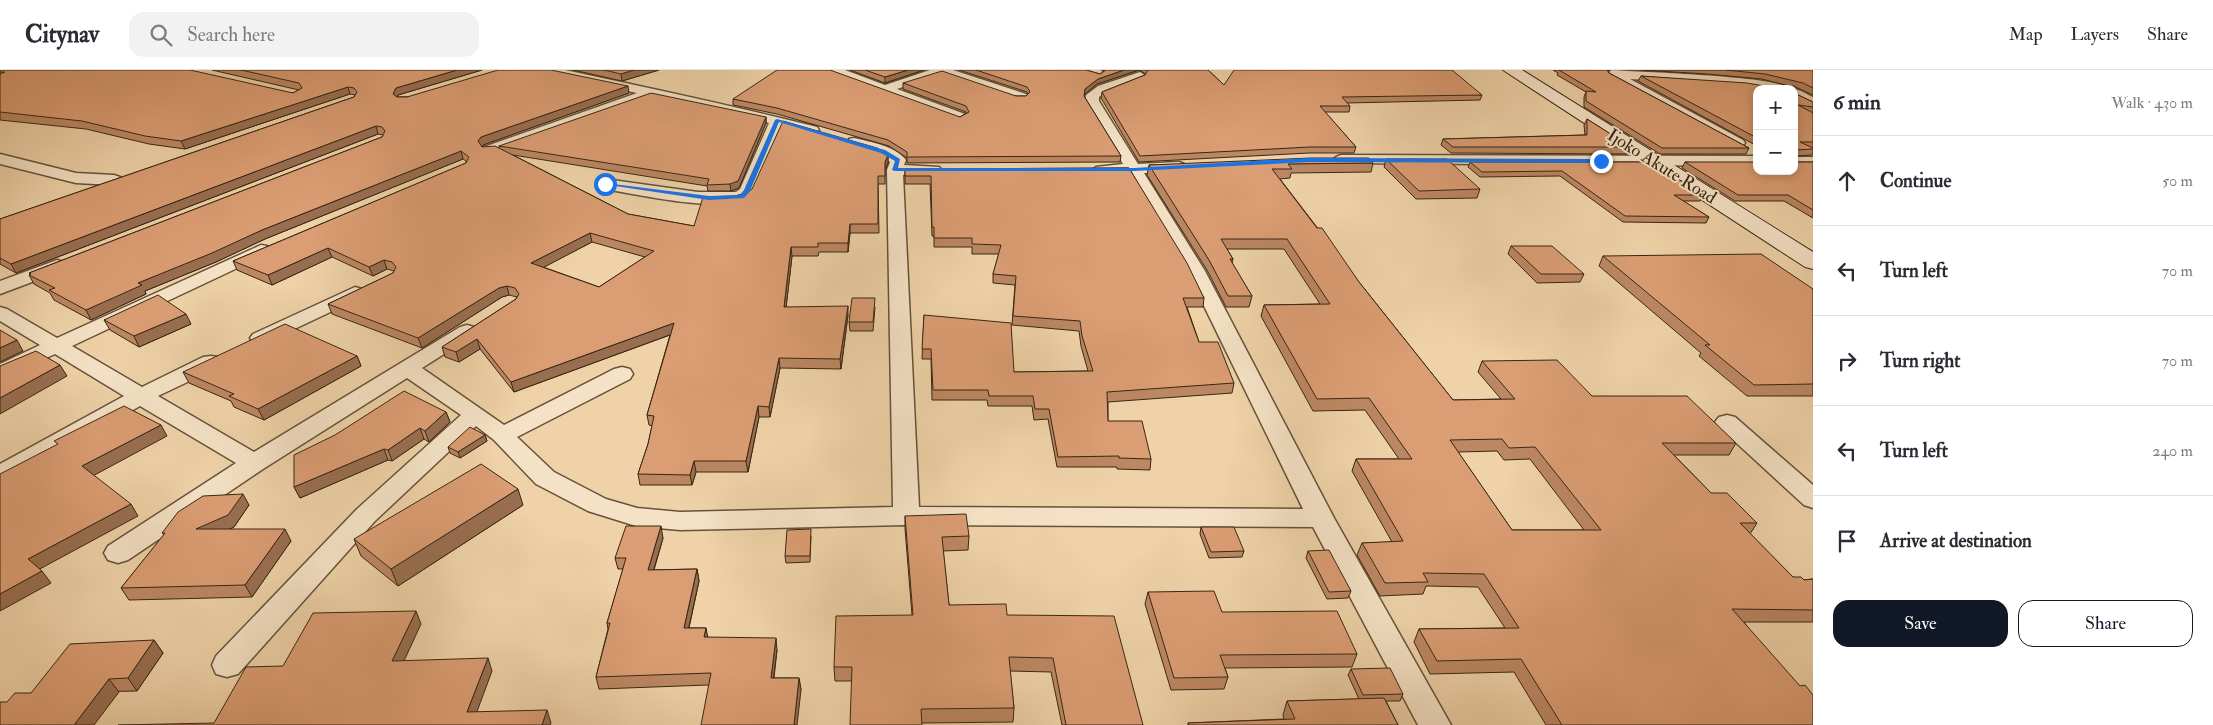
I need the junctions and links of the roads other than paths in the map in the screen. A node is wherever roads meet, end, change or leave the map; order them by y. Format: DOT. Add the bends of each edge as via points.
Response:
graph roads {
  1 [pos="547,70"];
  2 [pos="833,70"];
  3 [pos="942,70"];
  4 [pos="1087,70"];
  5 [pos="1511,70"];
  6 [pos="1609,72"];
  7 [pos="1100,74"];
  8 [pos="1140,76"];
  9 [pos="1762,85"];
  10 [pos="884,89"];
  11 [pos="653,92"];
  12 [pos="1798,94"];
  13 [pos="1021,97"];
  14 [pos="1813,103"];
  15 [pos="960,117"];
  16 [pos="777,120"];
  17 [pos="825,134"];
  18 [pos="844,139"];
  19 [pos="489,150"];
  20 [pos="1753,151"];
  21 [pos="0,159"];
  22 [pos="1328,160"];
  23 [pos="1654,161"];
  24 [pos="1753,161"];
  25 [pos="1798,162"];
  26 [pos="1813,162"];
  27 [pos="1193,166"];
  28 [pos="895,170"];
  29 [pos="954,170"];
  30 [pos="1088,170"];
  31 [pos="1134,170"];
  32 [pos="132,174"];
  33 [pos="114,180"];
  34 [pos="605,184"];
  35 [pos="79,193"];
  36 [pos="272,245"];
  37 [pos="74,259"];
  38 [pos="1813,262"];
  39 [pos="370,286"];
  40 [pos="0,288"];
  41 [pos="0,313"];
  42 [pos="486,318"];
  43 [pos="53,346"];
  44 [pos="408,369"];
  45 [pos="0,372"];
  46 [pos="622,374"];
  47 [pos="141,396"];
  48 [pos="475,414"];
  49 [pos="1727,422"];
  50 [pos="502,435"];
  51 [pos="254,463"];
  52 [pos="0,474"];
  53 [pos="1813,499"];
  54 [pos="906,516"];
  55 [pos="1321,518"];
  56 [pos="118,553"];
  57 [pos="226,665"];
  58 [pos="1435,725"];
  1 -- 11 [label="street"];
  2 -- 10 [label="street"];
  3 -- 10 [label="street"];
  3 -- 13 [label="street"];
  4 -- 7 [label="street"];
  5 -- 23 [label="main road, Ijoko Akute Road"];
  6 -- 9 [label="street"];
  6 -- 20 [label="street"];
  8 -- 31 [label="street" via="1104,89 1093,95 1092,101"];
  10 -- 15 [label="street"];
  11 -- 16 [label="street"];
  11 -- 19 [label="street"];
  12 -- 14 [label="street"];
  16 -- 17 [label="street"];
  16 -- 34 [label="street" via="742,196 709,198"];
  18 -- 28 [label="street" via="893,156 898,160"];
  21 -- 33 [label="street" via="76,178"];
  22 -- 23 [label="street"];
  23 -- 24 [label="street"];
  23 -- 38 [label="main road, Ijoko Akute Road"];
  25 -- 26 [label="street"];
  27 -- 31 [label="street"];
  28 -- 29 [label="street"];
  28 -- 54 [label="street"];
  30 -- 31 [label="street"];
  31 -- 55 [label="street" via="1196,272"];
  32 -- 33 [label="street"];
  33 -- 35 [label="street"];
  36 -- 43 [label="street"];
  37 -- 40 [label="street"];
  39 -- 47 [label="street"];
  41 -- 43 [label="street"];
  42 -- 44 [label="street"];
  43 -- 45 [label="street"];
  43 -- 47 [label="street"];
  44 -- 48 [label="street"];
  44 -- 51 [label="street"];
  46 -- 50 [label="street"];
  47 -- 51 [label="street"];
  47 -- 52 [label="street"];
  48 -- 50 [label="street"];
  48 -- 57 [label="street" via="366,515"];
  49 -- 53 [label="street"];
  50 -- 54 [label="street" via="545,478 597,505 636,517 680,521"];
  51 -- 56 [label="street"];
  54 -- 55 [label="street"];
  55 -- 58 [label="street"];
}
